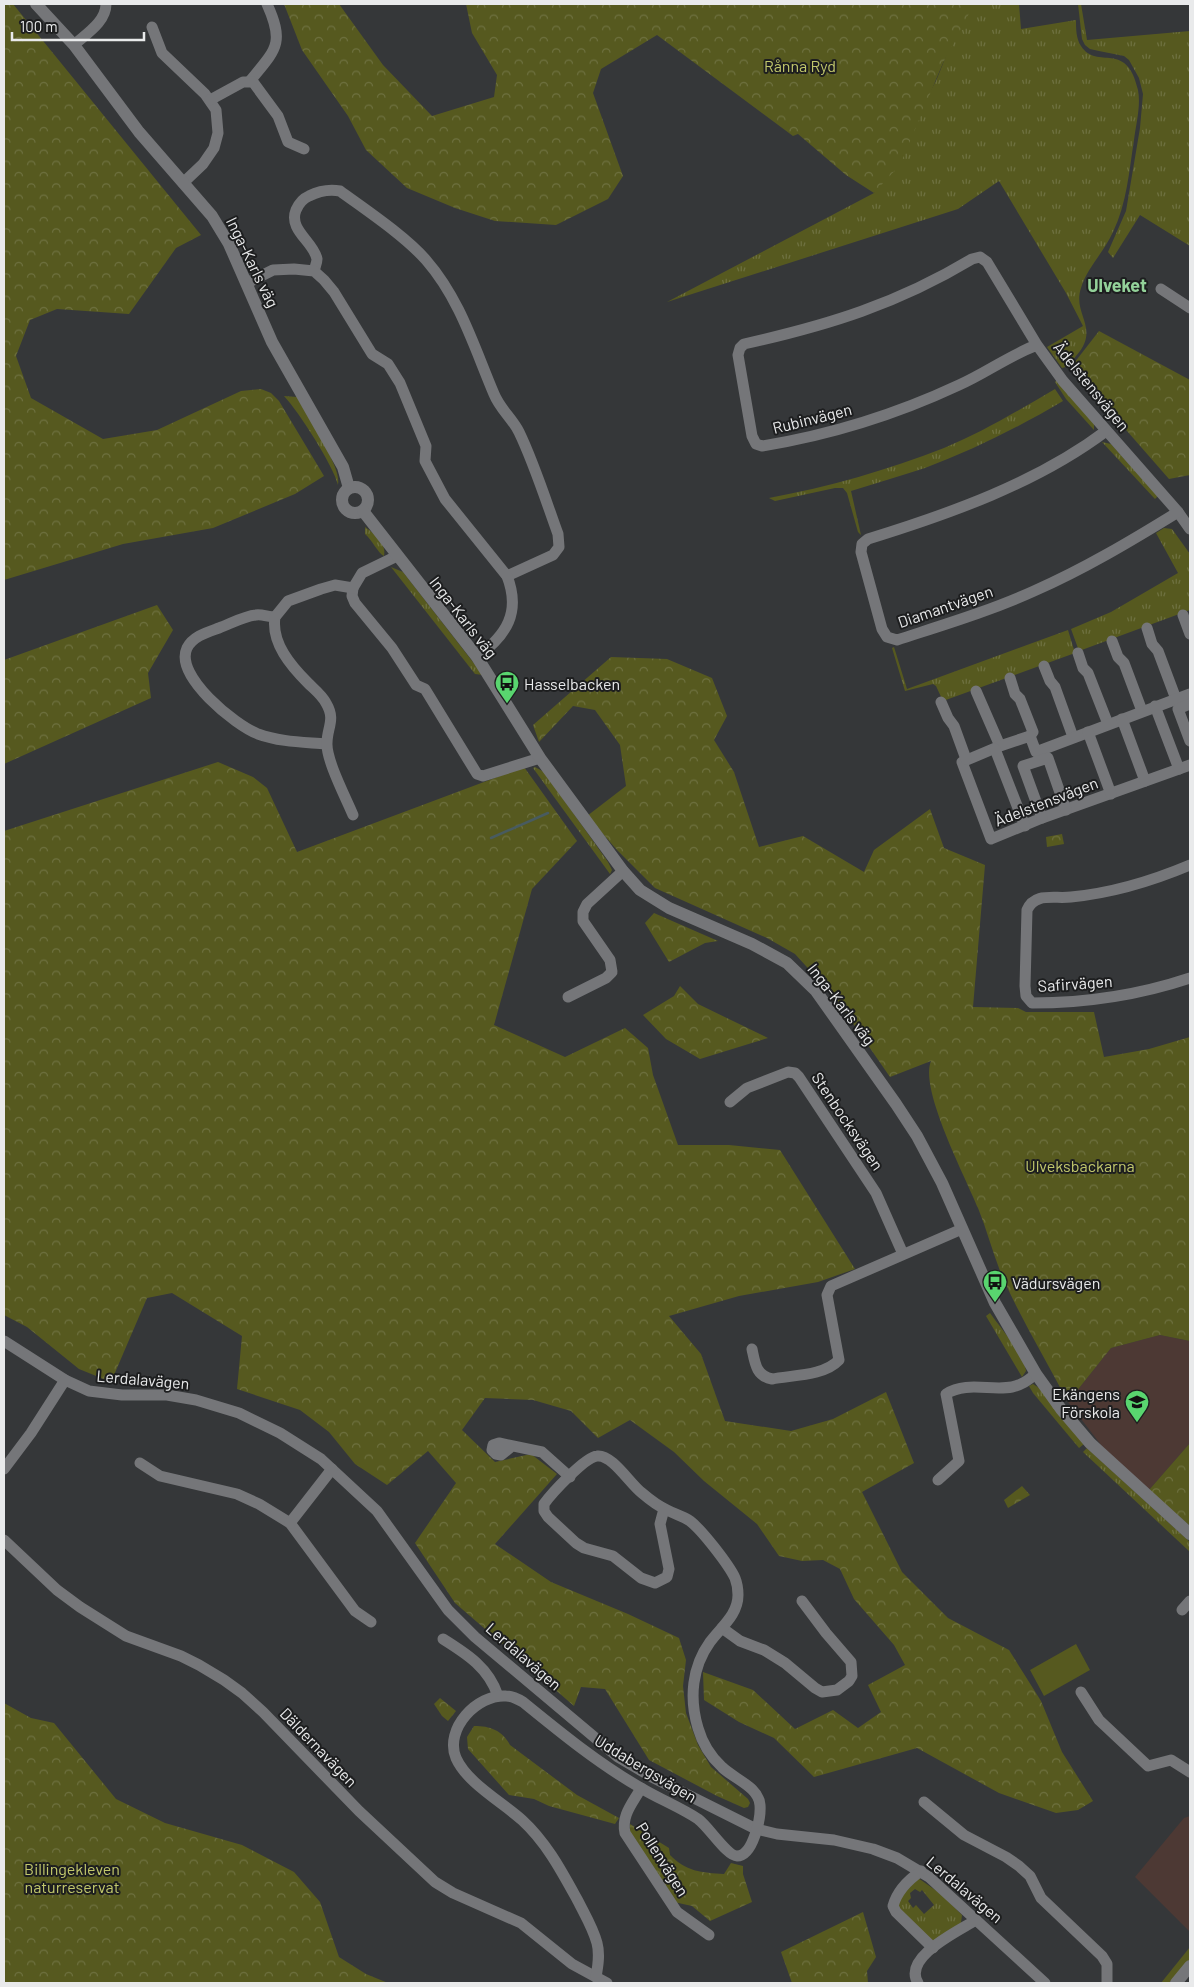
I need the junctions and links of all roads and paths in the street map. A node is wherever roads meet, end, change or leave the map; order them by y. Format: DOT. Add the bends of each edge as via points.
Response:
graph roads {
  1 [pos="36,4"];
  2 [pos="106,4"];
  3 [pos="267,4"];
  4 [pos="152,27"];
  5 [pos="74,44"];
  6 [pos="250,81"];
  7 [pos="210,100"];
  8 [pos="304,149"];
  9 [pos="183,183"];
  10 [pos="980,257"];
  11 [pos="314,271"];
  12 [pos="247,283"];
  13 [pos="1161,289"];
  14 [pos="1190,308"];
  15 [pos="1037,345"];
  16 [pos="1106,431"];
  17 [pos="349,488"];
  18 [pos="363,511"];
  19 [pos="1178,512"];
  20 [pos="1190,529"];
  21 [pos="397,556"];
  22 [pos="507,576"];
  23 [pos="353,588"];
  24 [pos="1183,616"];
  25 [pos="275,617"];
  26 [pos="1147,628"];
  27 [pos="1190,634"];
  28 [pos="1112,641"];
  29 [pos="1078,653"];
  30 [pos="477,657"];
  31 [pos="1044,666"];
  32 [pos="1010,678"];
  33 [pos="976,691"];
  34 [pos="1186,699"];
  35 [pos="941,702"];
  36 [pos="1155,706"];
  37 [pos="1142,711"];
  38 [pos="1122,719"];
  39 [pos="1108,724"];
  40 [pos="1088,732"];
  41 [pos="1030,736"];
  42 [pos="1073,737"];
  43 [pos="1190,741"];
  44 [pos="326,744"];
  45 [pos="997,747"];
  46 [pos="1037,756"];
  47 [pos="540,758"];
  48 [pos="966,759"];
  49 [pos="1190,764"];
  50 [pos="1179,769"];
  51 [pos="1145,781"];
  52 [pos="1111,794"];
  53 [pos="1066,810"];
  54 [pos="353,815"];
  55 [pos="1042,818"];
  56 [pos="1024,826"];
  57 [pos="1190,865"];
  58 [pos="623,871"];
  59 [pos="1190,978"];
  60 [pos="568,997"];
  61 [pos="730,1102"];
  62 [pos="962,1229"];
  63 [pos="903,1254"];
  64 [pos="4,1341"];
  65 [pos="752,1349"];
  66 [pos="1036,1374"];
  67 [pos="65,1380"];
  68 [pos="512,1446"];
  69 [pos="140,1463"];
  70 [pos="4,1469"];
  71 [pos="332,1469"];
  72 [pos="570,1477"];
  73 [pos="938,1480"];
  74 [pos="664,1509"];
  75 [pos="290,1523"];
  76 [pos="1190,1534"];
  77 [pos="4,1540"];
  78 [pos="802,1601"];
  79 [pos="1190,1601"];
  80 [pos="1182,1610"];
  81 [pos="370,1622"];
  82 [pos="722,1628"];
  83 [pos="443,1639"];
  84 [pos="1082,1692"];
  85 [pos="498,1696"];
  86 [pos="1190,1772"];
  87 [pos="641,1788"];
  88 [pos="924,1802"];
  89 [pos="756,1829"];
  90 [pos="921,1871"];
  91 [pos="976,1920"];
  92 [pos="709,1935"];
  93 [pos="933,1948"];
  94 [pos="1190,1966"];
  95 [pos="596,1977"];
  96 [pos="607,1983"];
  97 [pos="918,1983"];
  98 [pos="1045,1983"];
  99 [pos="1107,1983"];
  100 [pos="1176,1983"];
  1 -- 5 [label="street, Inga-Karls väg"];
  2 -- 5 [label="street" via="98,23"];
  3 -- 6 [label="street" via="277,30 277,44"];
  4 -- 7 [label="street" via="162,53"];
  5 -- 9 [label="street, Inga-Karls väg" via="139,132"];
  6 -- 7 [label="street"];
  6 -- 8 [label="street" via="278,116 288,142"];
  7 -- 9 [label="street" via="216,110 217,141 203,164"];
  9 -- 12 [label="street, Inga-Karls väg" via="212,216"];
  10 -- 15 [label="street, Ädelstensvägen" via="987,262"];
  10 -- 15 [label="street, Rubinvägen" via="875,308 828,324 744,344 738,355 756,444 762,446 791,441 884,415 960,385"];
  11 -- 12 [label="street" via="273,270"];
  11 -- 22 [label="street" via="334,292 372,354 388,364 426,446 425,460 434,481"];
  11 -- 22 [label="street" via="317,260 301,235 295,213 300,202 308,196 332,189 340,191 410,245 425,259 451,296 463,315 494,397 518,430 558,534 559,547 553,555"];
  12 -- 17 [label="street, Inga-Karls väg" via="272,342 342,467"];
  13 -- 14 [label="street"];
  15 -- 16 [label="street, Ädelstensvägen" via="1062,381"];
  16 -- 19 [label="street, Ädelstensvägen"];
  16 -- 19 [label="street, Diamantvägen" via="1046,468 991,495 868,539 862,544 861,552 887,637 897,640 1032,592 1083,568"];
  17 -- 18 [label="street" via="361,488 366,492 369,499"];
  17 -- 18 [label="street" via="343,494 345,509 351,513"];
  18 -- 21 [label="street, Inga-Karls väg"];
  19 -- 20 [label="street, Ädelstensvägen"];
  21 -- 23 [label="street" via="362,573"];
  21 -- 30 [label="street, Inga-Karls väg"];
  22 -- 30 [label="street" via="514,606 508,626 495,644"];
  23 -- 25 [label="street" via="335,585 321,588 288,601"];
  23 -- 47 [label="street" via="352,596 360,610 392,648 416,685 425,689 477,774 483,776"];
  24 -- 27 [label="street"];
  25 -- 44 [label="street" via="275,635 279,645 327,703 332,717"];
  25 -- 44 [label="street" via="256,615 201,635 188,647 185,657 187,668 209,698 245,727 280,740"];
  26 -- 34 [label="street" via="1152,644"];
  28 -- 37 [label="street"];
  29 -- 39 [label="street"];
  30 -- 47 [label="street, Inga-Karls väg"];
  31 -- 42 [label="street"];
  32 -- 41 [label="street" via="1033,732"];
  33 -- 45 [label="street"];
  34 -- 36 [label="street"];
  34 -- 43 [label="street" via="1178,709"];
  35 -- 48 [label="street"];
  36 -- 37 [label="street"];
  36 -- 50 [label="street"];
  37 -- 38 [label="street"];
  38 -- 39 [label="street"];
  38 -- 51 [label="street"];
  39 -- 40 [label="street"];
  40 -- 42 [label="street"];
  40 -- 52 [label="street"];
  41 -- 45 [label="street"];
  41 -- 46 [label="street"];
  42 -- 46 [label="street"];
  44 -- 54 [label="street"];
  45 -- 48 [label="street"];
  45 -- 56 [label="street"];
  46 -- 53 [label="street" via="1048,758"];
  46 -- 55 [label="street" via="1024,766"];
  47 -- 58 [label="street, Inga-Karls väg"];
  48 -- 56 [label="street, Ädelstensvägen" via="962,762 991,839"];
  49 -- 50 [label="street, Ädelstensvägen"];
  50 -- 51 [label="street, Ädelstensvägen"];
  51 -- 52 [label="street, Ädelstensvägen"];
  52 -- 53 [label="street, Ädelstensvägen"];
  53 -- 55 [label="street, Ädelstensvägen"];
  55 -- 56 [label="street, Ädelstensvägen"];
  57 -- 59 [label="street, Safirvägen" via="1100,894 1036,898 1030,902 1026,910 1025,986 1026,996 1032,1003 1052,1003 1129,995"];
  58 -- 60 [label="street" via="586,904 583,912 583,920 610,960 612,972"];
  58 -- 62 [label="street, Inga-Karls väg" via="640,890 669,908 788,963 816,991 917,1136"];
  61 -- 63 [label="street, Stenbocksvägen" via="747,1088 788,1072 795,1073 876,1193"];
  62 -- 63 [label="street"];
  62 -- 66 [label="street, Inga-Karls väg" via="995,1302"];
  63 -- 65 [label="street" via="836,1283 828,1290 828,1305 840,1360 833,1367 765,1378 755,1365"];
  64 -- 67 [label="street, Lerdalavägen"];
  66 -- 73 [label="street" via="1024,1383 1010,1387 977,1386 946,1394 959,1460"];
  66 -- 76 [label="street, Inga-Karls väg" via="1090,1443"];
  67 -- 70 [label="street"];
  67 -- 71 [label="street, Lerdalavägen" via="89,1391 167,1395 239,1412 280,1433"];
  68 -- 72 [label="street" via="542,1452"];
  69 -- 75 [label="street" via="160,1476 237,1494"];
  71 -- 75 [label="street"];
  71 -- 89 [label="street, Lerdalavägen" via="377,1511 448,1610 582,1728 618,1757"];
  72 -- 74 [label="street" via="587,1460 605,1457 641,1493"];
  72 -- 74 [label="street" via="544,1504 548,1517 584,1548 612,1556 656,1583 667,1578 669,1569 660,1524"];
  74 -- 82 [label="street" via="689,1520 735,1578 736,1608"];
  75 -- 81 [label="street" via="354,1611"];
  77 -- 95 [label="street, Däldernavägen" via="56,1590 103,1622 126,1636 193,1662 242,1693 435,1882 521,1923 572,1964"];
  78 -- 82 [label="street" via="851,1662 852,1676 837,1690 822,1692 785,1663 740,1641"];
  79 -- 80 [label="street"];
  82 -- 89 [label="street" via="710,1641 696,1671 693,1686 695,1716 704,1744 713,1756 759,1798 761,1806"];
  83 -- 85 [label="street" via="489,1675"];
  84 -- 86 [label="street" via="1099,1720 1148,1766 1171,1760"];
  85 -- 87 [label="street, Uddabergsvägen" via="514,1697 524,1702 606,1766"];
  85 -- 95 [label="street" via="483,1701 462,1720 454,1744 456,1756 471,1778 521,1819 550,1851 593,1929 598,1953"];
  87 -- 89 [label="street, Uddabergsvägen" via="699,1820 730,1854 738,1856 745,1853"];
  87 -- 92 [label="street, Pollenvägen" via="625,1815 625,1832 677,1912"];
  88 -- 99 [label="street" via="964,1835 1006,1857 1030,1876 1041,1898 1102,1956 1107,1964"];
  89 -- 90 [label="street, Lerdalavägen" via="873,1849"];
  90 -- 91 [label="street, Lerdalavägen"];
  90 -- 93 [label="street" via="900,1892 893,1906"];
  91 -- 93 [label="street"];
  91 -- 98 [label="street, Lerdalavägen"];
  93 -- 97 [label="street" via="917,1964"];
  94 -- 100 [label="street"];
  95 -- 96 [label="street, Däldernavägen"];
}
